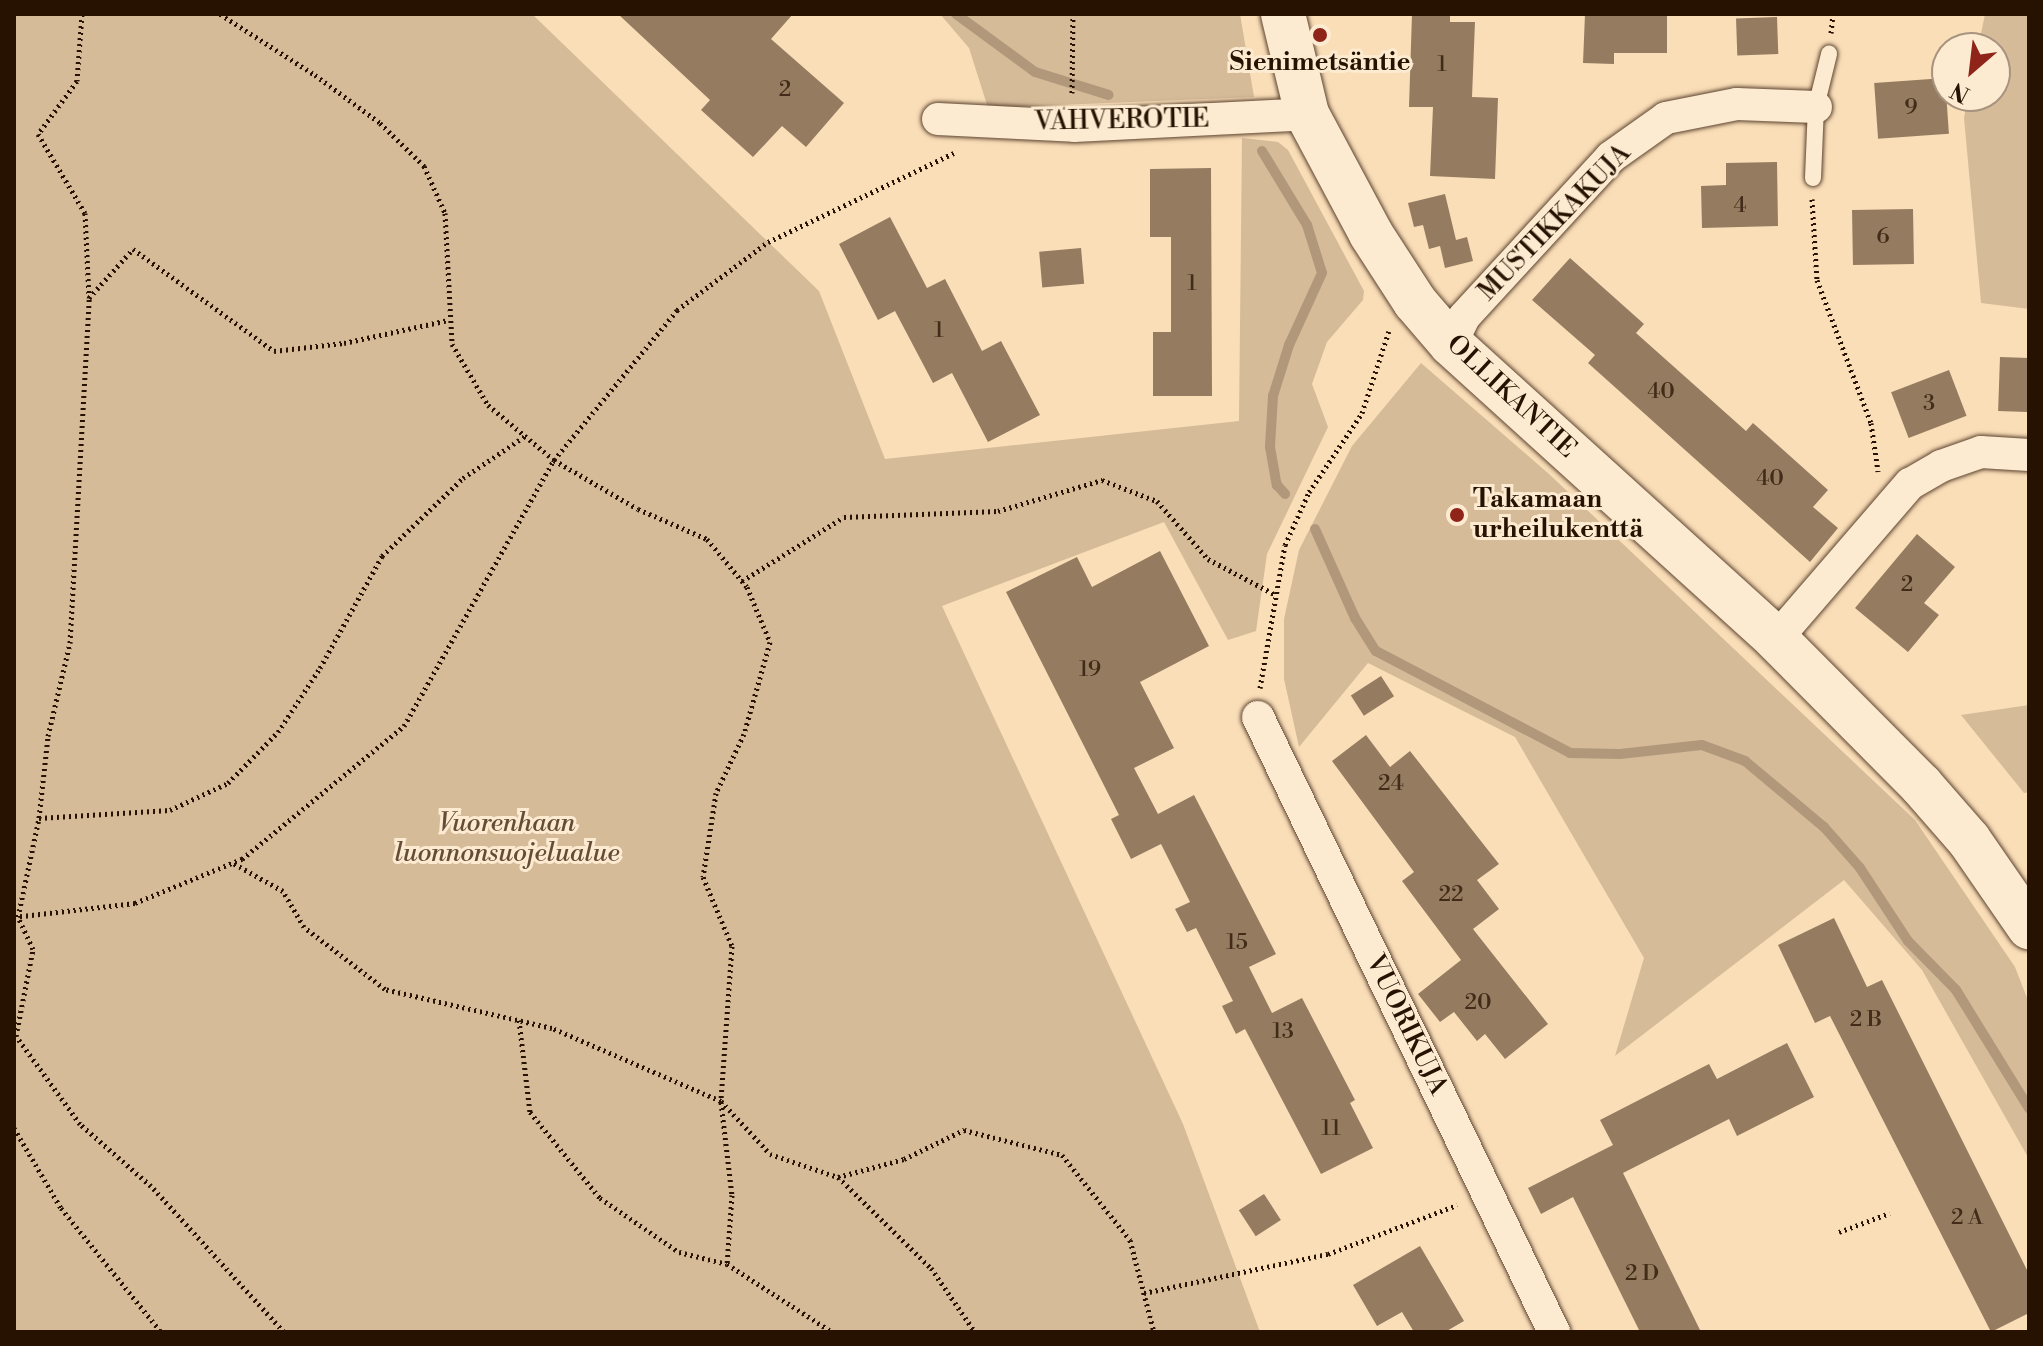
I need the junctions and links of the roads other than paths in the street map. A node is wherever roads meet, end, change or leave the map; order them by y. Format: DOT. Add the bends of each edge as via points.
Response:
graph roads {
  1 [pos="1283,14"];
  2 [pos="1829,54"];
  3 [pos="1816,107"];
  4 [pos="1307,114"];
  5 [pos="938,119"];
  6 [pos="1813,178"];
  7 [pos="1451,344"];
  8 [pos="2029,455"];
  9 [pos="1776,639"];
  10 [pos="1258,717"];
  11 [pos="2029,927"];
  12 [pos="1554,1332"];
  1 -- 4 [label="street, OLLIKANTIE"];
  2 -- 3 [label="lane"];
  3 -- 6 [label="lane"];
  3 -- 7 [label="street, MUSTIKKAKUJA" via="1737,104 1666,118 1611,157 1464,317"];
  4 -- 5 [label="street, VAHVEROTIE" via="1074,126"];
  4 -- 7 [label="street, OLLIKANTIE" via="1371,234 1415,302"];
  7 -- 9 [label="street, OLLIKANTIE"];
  8 -- 9 [label="street" via="1981,452 1910,484"];
  9 -- 11 [label="street, OLLIKANTIE" via="1921,785 1969,840"];
  10 -- 12 [label="street, VUORIKUJA"];
}
